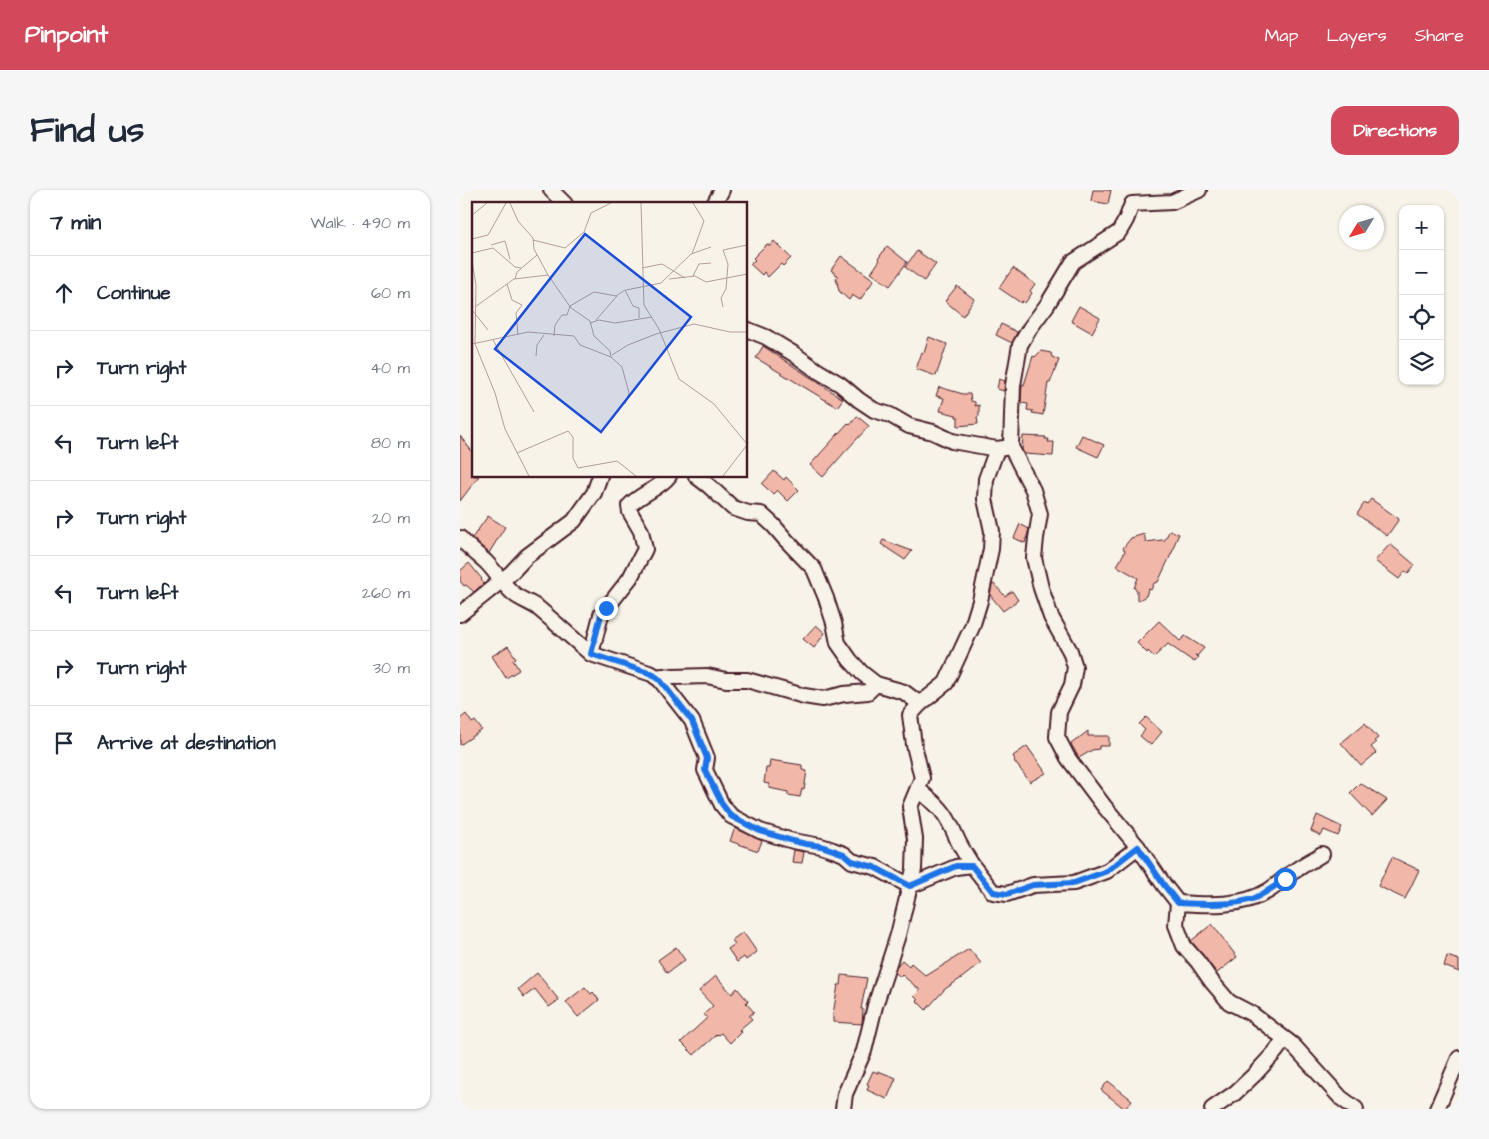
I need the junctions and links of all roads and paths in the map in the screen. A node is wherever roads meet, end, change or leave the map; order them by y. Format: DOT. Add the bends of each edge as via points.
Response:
graph roads {
  1 [pos="551,190"];
  2 [pos="722,190"];
  3 [pos="1199,190"];
  4 [pos="563,202"];
  5 [pos="715,202"];
  6 [pos="748,330"];
  7 [pos="980,445"];
  8 [pos="1004,448"];
  9 [pos="988,469"];
  10 [pos="599,478"];
  11 [pos="667,478"];
  12 [pos="699,478"];
  13 [pos="460,538"];
  14 [pos="501,581"];
  15 [pos="460,614"];
  16 [pos="591,654"];
  17 [pos="656,677"];
  18 [pos="876,684"];
  19 [pos="920,704"];
  20 [pos="918,788"];
  21 [pos="1138,847"];
  22 [pos="1322,854"];
  23 [pos="972,866"];
  24 [pos="910,886"];
  25 [pos="1178,903"];
  26 [pos="1286,1040"];
  27 [pos="1459,1058"];
  28 [pos="843,1109"];
  29 [pos="1212,1109"];
  30 [pos="1356,1109"];
  31 [pos="1437,1109"];
  1 -- 4 [label="street"];
  2 -- 5 [label="street"];
  3 -- 8 [label="street" via="1172,202 1132,204 1119,232 1073,262 1020,345"];
  6 -- 7 [label="street" via="794,354 874,410 952,441"];
  7 -- 8 [label="street"];
  7 -- 9 [label="street"];
  8 -- 9 [label="street"];
  8 -- 21 [label="street" via="1033,490 1040,514 1034,558 1041,588 1075,667 1072,685 1059,712 1057,737 1068,758"];
  9 -- 19 [label="street" via="985,499 992,531 991,549 975,618 946,683"];
  10 -- 14 [label="street" via="594,492 574,521 527,556"];
  11 -- 16 [label="street" via="629,506 641,531 645,549 630,578 601,615"];
  12 -- 18 [label="street" via="732,508 761,514 814,569 838,643 862,673"];
  13 -- 14 [label="street"];
  14 -- 15 [label="street"];
  14 -- 16 [label="street" via="515,595 558,624"];
  16 -- 17 [label="street"];
  17 -- 18 [label="street" via="707,676 747,680 823,698 868,692"];
  17 -- 24 [label="street" via="692,721 707,758 705,770 731,816 760,831 844,854 852,861 874,867"];
  18 -- 19 [label="street" via="904,692"];
  19 -- 20 [label="street" via="910,715 922,778"];
  20 -- 23 [label="street" via="948,819"];
  20 -- 24 [label="street" via="910,807 915,839"];
  21 -- 23 [label="street" via="1107,871 1074,883 1033,885 1007,894 993,892"];
  21 -- 25 [label="street"];
  22 -- 25 [label="street" via="1255,898 1203,905"];
  23 -- 24 [label="street" via="956,866"];
  24 -- 28 [label="street" via="864,1051 845,1094"];
  25 -- 26 [label="street" via="1176,924 1184,946 1212,982 1229,1002 1252,1014"];
  26 -- 29 [label="street" via="1254,1075"];
  26 -- 30 [label="street" via="1341,1098"];
  27 -- 31 [label="street"];
}
